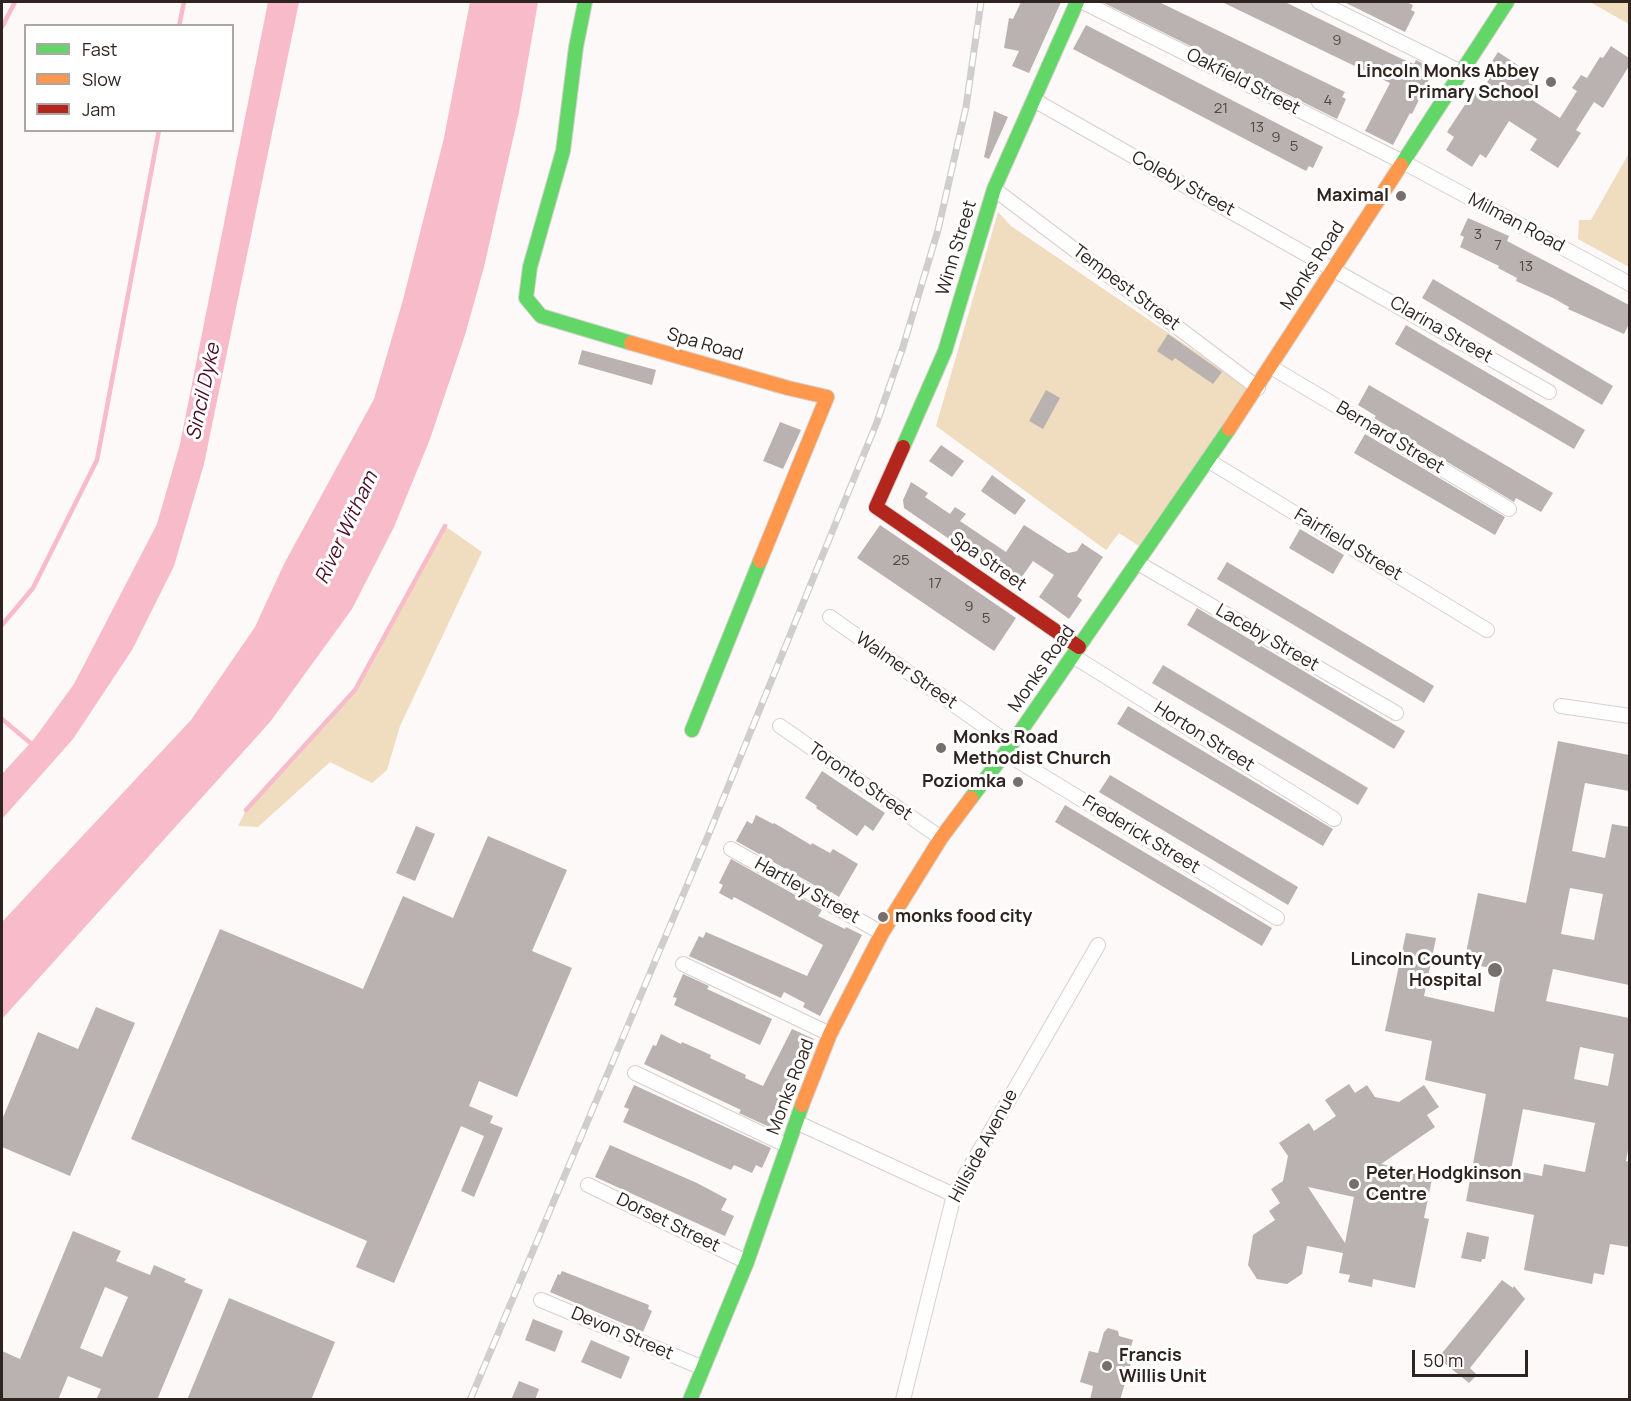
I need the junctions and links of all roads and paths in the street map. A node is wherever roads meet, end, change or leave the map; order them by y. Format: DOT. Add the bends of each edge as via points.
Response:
graph roads {
  1 [pos="585,2"];
  2 [pos="1077,2"];
  3 [pos="1083,2"];
  4 [pos="1319,2"];
  5 [pos="1507,2"];
  6 [pos="1461,72"];
  7 [pos="1034,100"];
  8 [pos="1403,162"];
  9 [pos="994,189"];
  10 [pos="1333,268"];
  11 [pos="1629,284"];
  12 [pos="1271,367"];
  13 [pos="1258,388"];
  14 [pos="1549,392"];
  15 [pos="1209,461"];
  16 [pos="876,507"];
  17 [pos="1509,509"];
  18 [pos="1138,563"];
  19 [pos="830,617"];
  20 [pos="1487,630"];
  21 [pos="1076,652"];
  22 [pos="1561,706"];
  23 [pos="1396,713"];
  24 [pos="1629,716"];
  25 [pos="780,726"];
  26 [pos="692,730"];
  27 [pos="1008,749"];
  28 [pos="1334,819"];
  29 [pos="940,838"];
  30 [pos="731,849"];
  31 [pos="1277,918"];
  32 [pos="882,933"];
  33 [pos="1098,945"];
  34 [pos="683,964"];
  35 [pos="830,1034"];
  36 [pos="635,1073"];
  37 [pos="796,1122"];
  38 [pos="788,1146"];
  39 [pos="588,1185"];
  40 [pos="954,1195"];
  41 [pos="747,1262"];
  42 [pos="541,1300"];
  43 [pos="703,1368"];
  44 [pos="690,1400"];
  45 [pos="903,1400"];
  1 -- 26 [label="street, Spa Road" via="563,151 530,267 526,298 541,316 549,319 827,397"];
  2 -- 7 [label="street, Winn Street"];
  3 -- 8 [label="street, Oakfield Street"];
  4 -- 6 [label="street"];
  5 -- 6 [label="street, Monks Road"];
  6 -- 8 [label="street, Monks Road"];
  7 -- 9 [label="street, Winn Street"];
  7 -- 10 [label="street, Coleby Street"];
  8 -- 10 [label="street, Monks Road"];
  8 -- 11 [label="street, Milman Road"];
  9 -- 13 [label="street, Tempest Street"];
  9 -- 16 [label="street, Winn Street" via="945,351"];
  10 -- 12 [label="street, Monks Road"];
  10 -- 14 [label="street, Clarina Street"];
  12 -- 13 [label="street, Monks Road"];
  12 -- 17 [label="street, Bernard Street"];
  13 -- 15 [label="street, Monks Road"];
  15 -- 18 [label="street, Monks Road"];
  15 -- 20 [label="street, Fairfield Street"];
  16 -- 21 [label="street, Spa Street"];
  18 -- 21 [label="street, Monks Road"];
  18 -- 23 [label="street, Laceby Street"];
  19 -- 27 [label="street, Walmer Street"];
  21 -- 27 [label="street, Monks Road"];
  21 -- 28 [label="street, Horton Street"];
  22 -- 24 [label="street"];
  25 -- 29 [label="street, Toronto Street"];
  27 -- 29 [label="street, Monks Road"];
  27 -- 31 [label="street, Frederick Street"];
  29 -- 32 [label="street, Monks Road"];
  30 -- 32 [label="street, Hartley Street"];
  32 -- 35 [label="street, Monks Road"];
  33 -- 40 [label="street, Hillside Avenue"];
  34 -- 35 [label="street"];
  35 -- 37 [label="street, Monks Road"];
  36 -- 38 [label="street"];
  37 -- 38 [label="street, Monks Road"];
  37 -- 40 [label="street"];
  38 -- 41 [label="street, Monks Road"];
  39 -- 41 [label="street, Dorset Street"];
  40 -- 45 [label="street, Hillside Avenue"];
  41 -- 43 [label="street, Monks Road"];
  42 -- 43 [label="street, Devon Street"];
  43 -- 44 [label="street, Monks Road"];
}
